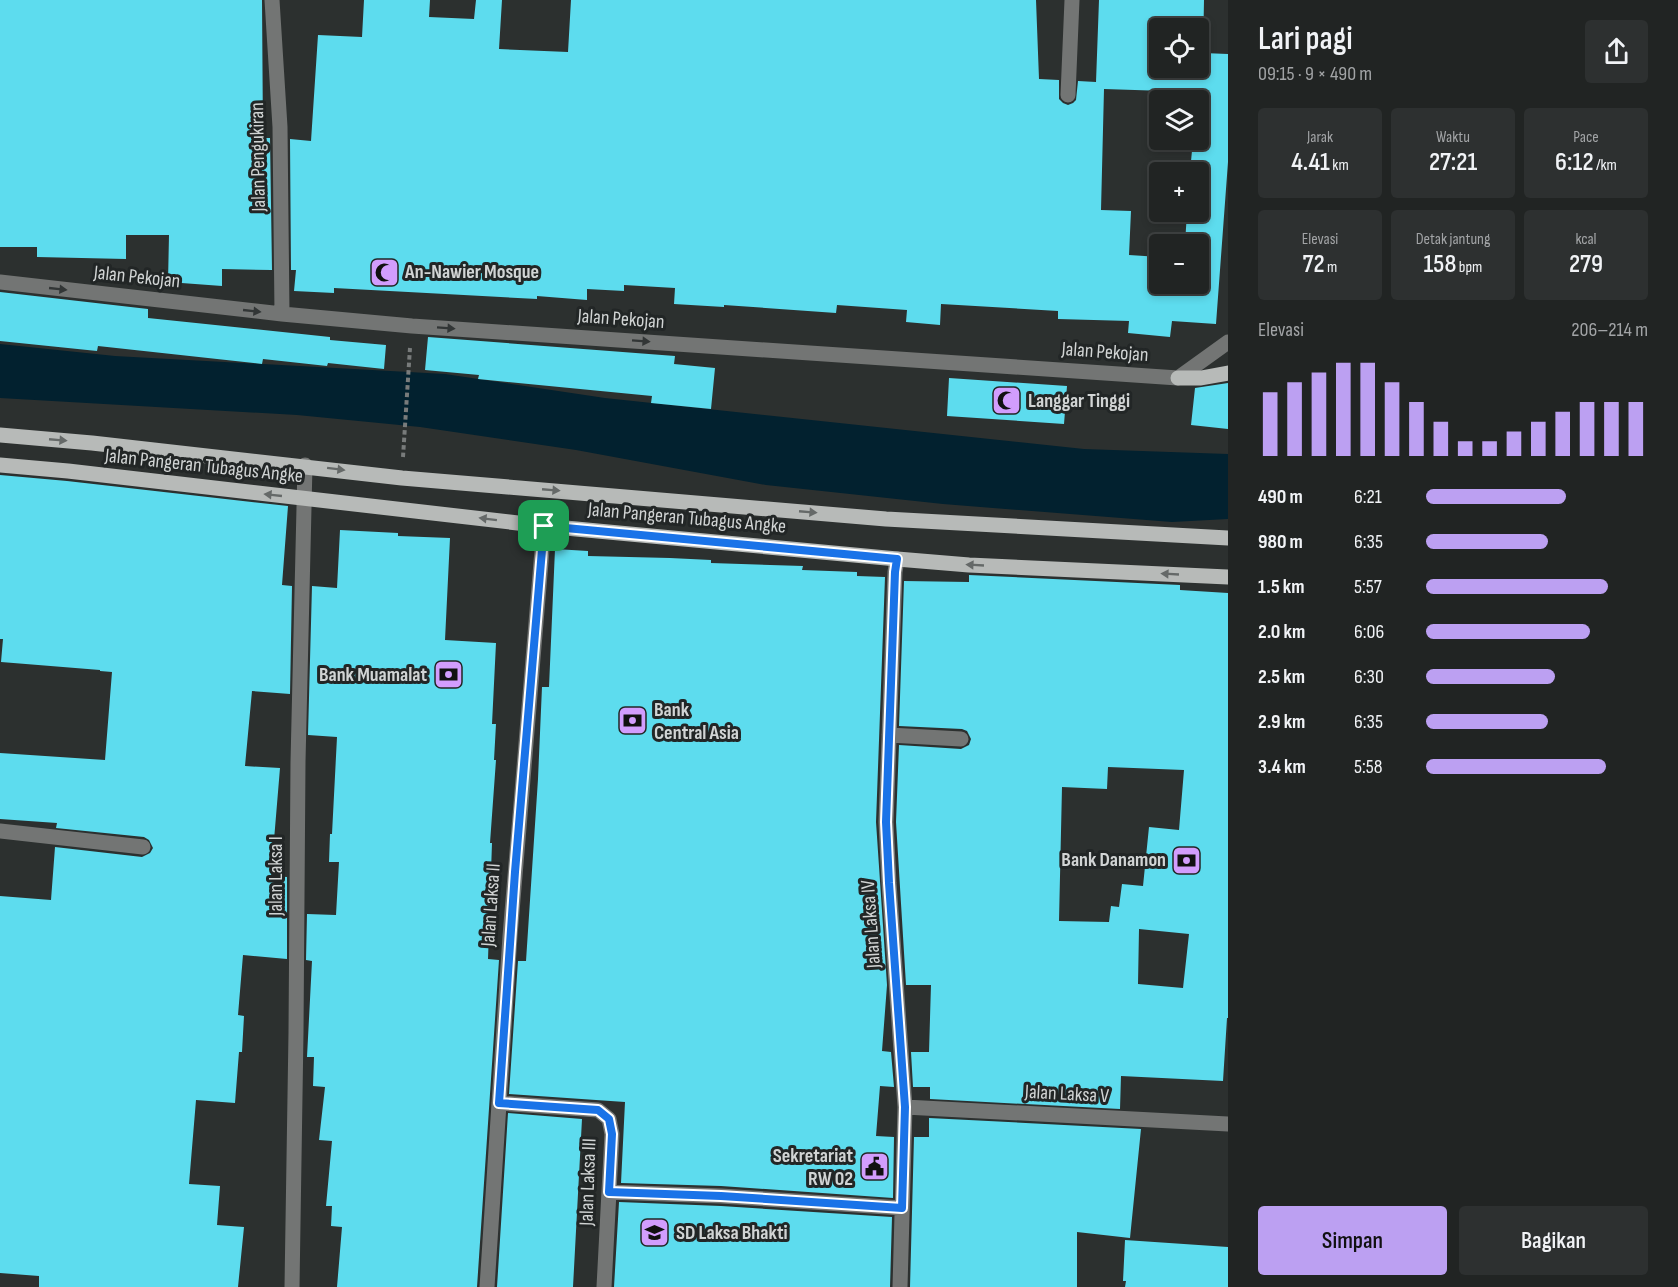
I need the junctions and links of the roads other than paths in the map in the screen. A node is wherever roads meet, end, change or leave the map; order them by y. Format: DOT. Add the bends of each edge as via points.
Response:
graph roads {
  1 [pos="272,0"];
  2 [pos="1072,0"];
  3 [pos="1068,95"];
  4 [pos="0,282"];
  5 [pos="282,314"];
  6 [pos="1228,342"];
  7 [pos="1228,373"];
  8 [pos="1178,378"];
  9 [pos="0,435"];
  10 [pos="0,465"];
  11 [pos="305,465"];
  12 [pos="305,498"];
  13 [pos="544,526"];
  14 [pos="1228,538"];
  15 [pos="897,559"];
  16 [pos="1228,577"];
  17 [pos="889,735"];
  18 [pos="962,739"];
  19 [pos="0,831"];
  20 [pos="143,847"];
  21 [pos="499,1103"];
  22 [pos="905,1107"];
  23 [pos="1228,1124"];
  24 [pos="609,1192"];
  25 [pos="902,1208"];
  26 [pos="292,1287"];
  27 [pos="487,1287"];
  28 [pos="604,1287"];
  29 [pos="900,1287"];
  1 -- 5 [label="street, Jalan Pengukiran" via="280,127"];
  2 -- 3 [label="street"];
  4 -- 5 [label="street, Jalan Pekojan, one-way"];
  5 -- 8 [label="street, Jalan Pekojan, one-way"];
  6 -- 8 [label="street"];
  7 -- 8 [label="main road"];
  9 -- 11 [label="main road, Jalan Pangeran Tubagus Angke, one-way"];
  12 -- 10 [label="main road, Jalan Pangeran Tubagus Angke, one-way"];
  11 -- 12 [label="street, Jalan Laksa I"];
  11 -- 14 [label="main road, Jalan Pangeran Tubagus Angke, one-way" via="402,478 886,519"];
  13 -- 12 [label="main road, Jalan Pangeran Tubagus Angke, one-way"];
  12 -- 26 [label="street, Jalan Laksa I"];
  13 -- 15 [label="main road, Jalan Pangeran Tubagus Angke"];
  13 -- 21 [label="street, Jalan Laksa II"];
  16 -- 15 [label="main road, Jalan Pangeran Tubagus Angke, one-way"];
  15 -- 17 [label="street, Jalan Laksa IV"];
  17 -- 18 [label="street"];
  17 -- 22 [label="street, Jalan Laksa IV" via="889,895"];
  19 -- 20 [label="street"];
  21 -- 24 [label="street, Jalan Laksa III" via="598,1110 609,1119 612,1134"];
  21 -- 27 [label="street, Jalan Laksa II"];
  22 -- 23 [label="street, Jalan Laksa V"];
  22 -- 25 [label="street, Jalan Laksa IV"];
  24 -- 25 [label="street"];
  24 -- 28 [label="street, Jalan Laksa III"];
  25 -- 29 [label="street, Jalan Laksa IV"];
}
